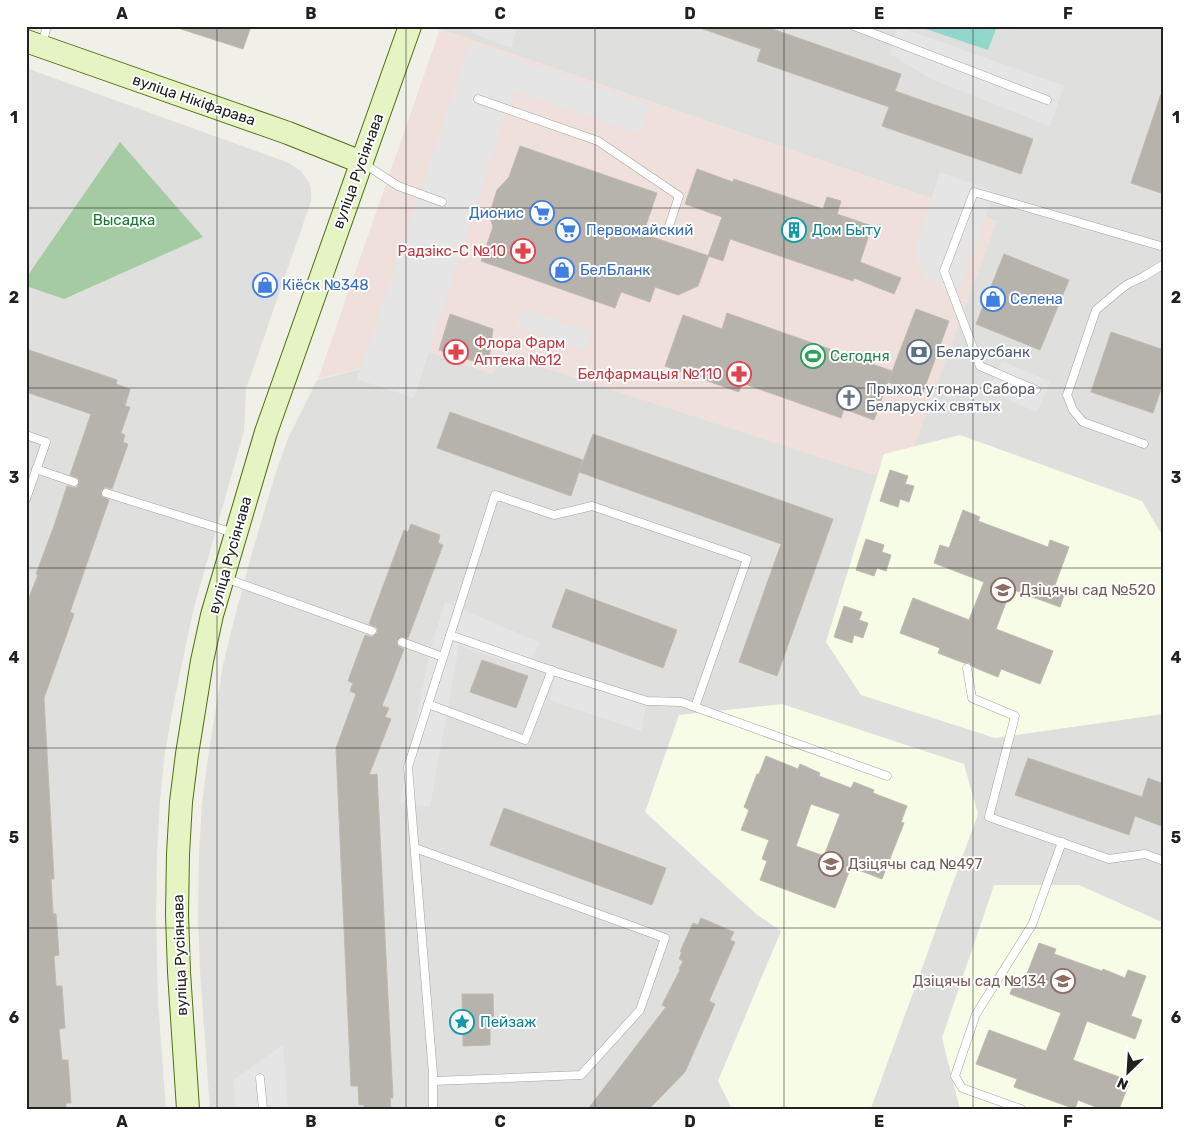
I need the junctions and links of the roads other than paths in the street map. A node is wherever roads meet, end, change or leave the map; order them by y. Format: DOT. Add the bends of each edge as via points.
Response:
graph roads {
  1 [pos="410,26"];
  2 [pos="854,26"];
  3 [pos="38,38"];
  4 [pos="478,99"];
  5 [pos="1047,100"];
  6 [pos="361,162"];
  7 [pos="442,202"];
  8 [pos="667,232"];
  9 [pos="1164,247"];
  10 [pos="1164,264"];
  11 [pos="1036,390"];
  12 [pos="26,435"];
  13 [pos="1144,444"];
  14 [pos="36,469"];
  15 [pos="74,482"];
  16 [pos="106,492"];
  17 [pos="26,499"];
  18 [pos="236,534"];
  19 [pos="223,577"];
  20 [pos="372,631"];
  21 [pos="450,635"];
  22 [pos="402,642"];
  23 [pos="443,657"];
  24 [pos="967,668"];
  25 [pos="552,670"];
  26 [pos="428,704"];
  27 [pos="694,707"];
  28 [pos="887,776"];
  29 [pos="1062,842"];
  30 [pos="415,848"];
  31 [pos="1164,861"];
  32 [pos="260,1078"];
  33 [pos="434,1080"];
  34 [pos="188,1109"];
  35 [pos="263,1109"];
  36 [pos="433,1109"];
  37 [pos="1021,1109"];
  1 -- 6 [label="main road, вуліца Русіянава"];
  2 -- 5 [label="lane"];
  3 -- 6 [label="main road, вуліца Нікіфарава"];
  4 -- 8 [label="lane" via="598,141 679,196"];
  6 -- 7 [label="lane" via="398,186"];
  6 -- 18 [label="main road, вуліца Русіянава" via="266,432"];
  9 -- 11 [label="lane" via="974,192 944,271 980,366"];
  10 -- 13 [label="lane" via="1128,284 1096,310 1067,395 1083,422"];
  12 -- 14 [label="lane" via="46,442"];
  14 -- 15 [label="lane"];
  14 -- 17 [label="lane"];
  16 -- 18 [label="lane"];
  18 -- 19 [label="main road, вуліца Русіянава"];
  19 -- 20 [label="lane"];
  19 -- 34 [label="main road, вуліца Русіянава" via="195,702 178,845 177,914"];
  21 -- 23 [label="lane"];
  21 -- 25 [label="lane"];
  21 -- 27 [label="lane" via="496,495 554,515 592,506 747,559"];
  22 -- 23 [label="lane"];
  23 -- 26 [label="lane"];
  24 -- 29 [label="lane" via="972,698 1016,716 989,817"];
  25 -- 26 [label="lane" via="525,740"];
  25 -- 27 [label="lane" via="647,701 681,702"];
  26 -- 30 [label="lane" via="408,767"];
  27 -- 28 [label="lane"];
  29 -- 31 [label="lane" via="1109,859 1145,854"];
  29 -- 37 [label="lane" via="1032,925 976,1014 955,1076 962,1088"];
  30 -- 33 [label="lane"];
  30 -- 33 [label="lane" via="664,938 640,1010 581,1075"];
  32 -- 35 [label="lane"];
  33 -- 36 [label="lane"];
}
